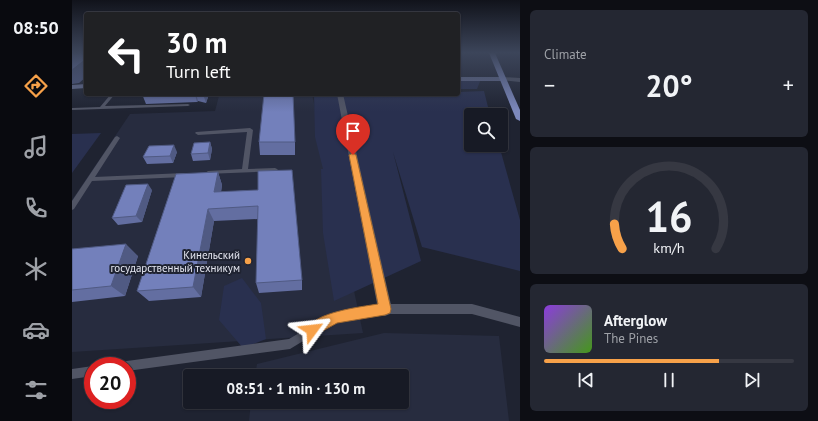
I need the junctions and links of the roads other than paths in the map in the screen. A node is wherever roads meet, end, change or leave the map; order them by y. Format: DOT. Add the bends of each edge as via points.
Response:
graph roads {
  1 [pos="500,73"];
  2 [pos="460,79"];
  3 [pos="503,79"];
  4 [pos="520,80"];
  5 [pos="84,86"];
  6 [pos="72,87"];
  7 [pos="111,96"];
  8 [pos="340,96"];
  9 [pos="188,105"];
  10 [pos="101,108"];
  11 [pos="72,109"];
  12 [pos="520,119"];
  13 [pos="198,132"];
  14 [pos="118,138"];
  15 [pos="275,170"];
  16 [pos="245,171"];
  17 [pos="191,174"];
  18 [pos="199,174"];
  19 [pos="90,179"];
  20 [pos="72,207"];
  21 [pos="385,309"];
  22 [pos="520,322"];
  23 [pos="136,365"];
  24 [pos="84,372"];
  25 [pos="72,374"];
  1 -- 3 [label="main road"];
  2 -- 3 [label="main road"];
  3 -- 4 [label="street"];
  3 -- 12 [label="main road"];
  5 -- 6 [label="main road"];
  7 -- 10 [label="lane"];
  8 -- 21 [label="street"];
  9 -- 10 [label="lane"];
  10 -- 11 [label="lane"];
  13 -- 16 [label="lane" via="250,130"];
  14 -- 19 [label="lane"];
  15 -- 16 [label="lane"];
  16 -- 18 [label="lane"];
  17 -- 19 [label="lane"];
  19 -- 20 [label="lane"];
  21 -- 22 [label="lane" via="472,309"];
  21 -- 23 [label="lane" via="335,317 290,344"];
  24 -- 25 [label="lane"];
}
